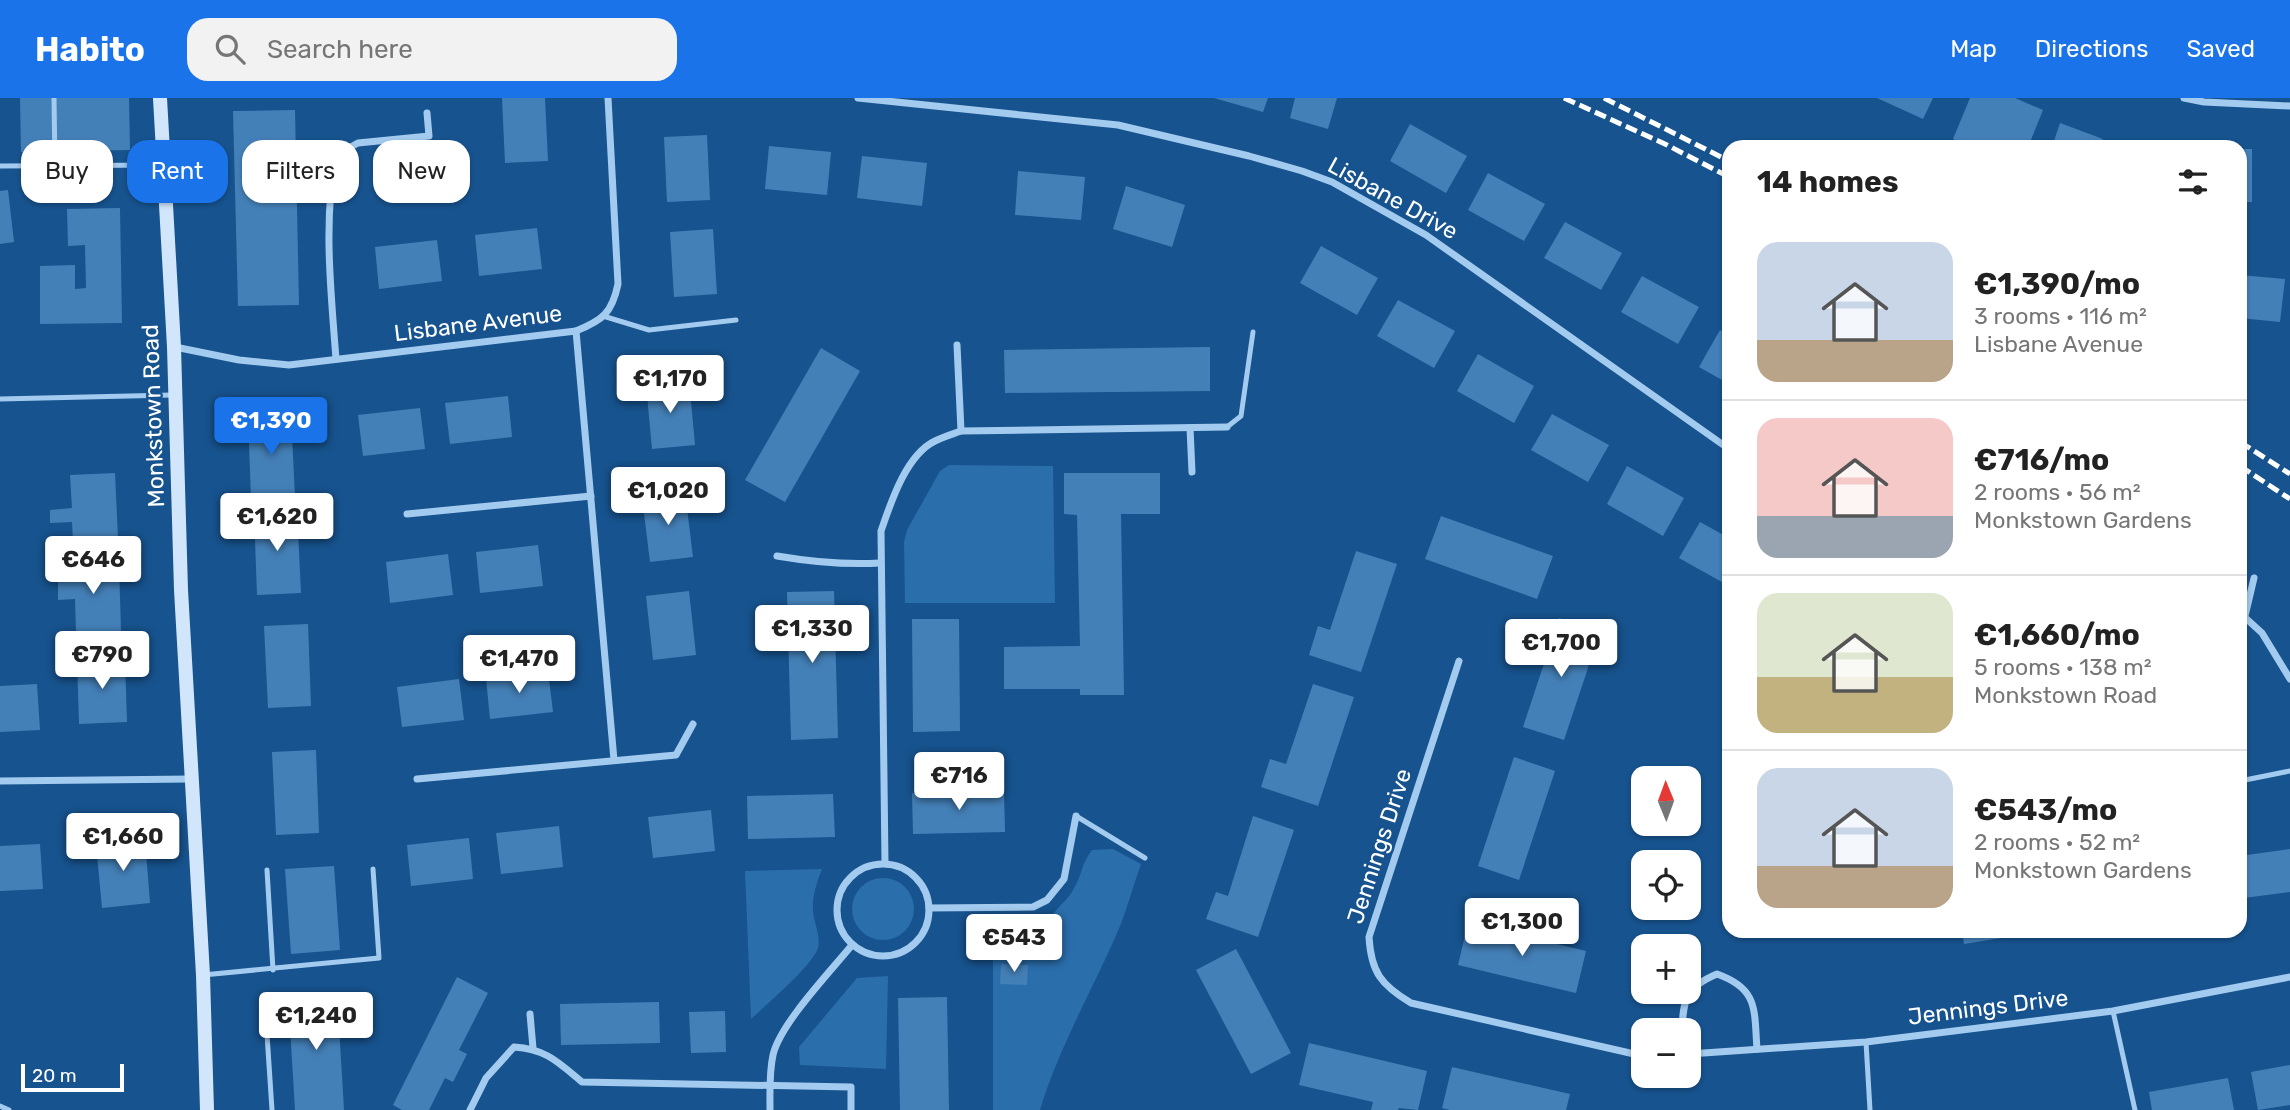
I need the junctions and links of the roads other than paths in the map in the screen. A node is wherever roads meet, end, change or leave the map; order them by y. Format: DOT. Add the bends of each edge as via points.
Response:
graph roads {
  1 [pos="54,98"];
  2 [pos="160,98"];
  3 [pos="608,98"];
  4 [pos="858,98"];
  5 [pos="2184,98"];
  6 [pos="2204,100"];
  7 [pos="2290,106"];
  8 [pos="427,113"];
  9 [pos="55,140"];
  10 [pos="163,140"];
  11 [pos="0,166"];
  12 [pos="21,166"];
  13 [pos="166,203"];
  14 [pos="603,316"];
  15 [pos="736,320"];
  16 [pos="576,331"];
  17 [pos="1253,332"];
  18 [pos="957,345"];
  19 [pos="174,347"];
  20 [pos="336,359"];
  21 [pos="176,394"];
  22 [pos="0,399"];
  23 [pos="1227,427"];
  24 [pos="1190,428"];
  25 [pos="961,431"];
  26 [pos="1722,444"];
  27 [pos="1192,472"];
  28 [pos="590,496"];
  29 [pos="407,514"];
  30 [pos="777,556"];
  31 [pos="880,563"];
  32 [pos="2254,578"];
  33 [pos="2247,600"];
  34 [pos="2247,620"];
  35 [pos="1459,661"];
  36 [pos="2290,679"];
  37 [pos="693,724"];
  38 [pos="614,761"];
  39 [pos="2290,771"];
  40 [pos="191,779"];
  41 [pos="417,779"];
  42 [pos="2247,780"];
  43 [pos="0,781"];
  44 [pos="1076,816"];
  45 [pos="1145,858"];
  46 [pos="885,863"];
  47 [pos="373,869"];
  48 [pos="267,870"];
  49 [pos="929,908"];
  50 [pos="852,945"];
  51 [pos="273,970"];
  52 [pos="203,975"];
  53 [pos="2290,977"];
  54 [pos="265,1004"];
  55 [pos="2113,1011"];
  56 [pos="530,1014"];
  57 [pos="1682,1018"];
  58 [pos="1866,1042"];
  59 [pos="533,1048"];
  60 [pos="1757,1049"];
  61 [pos="1631,1053"];
  62 [pos="1701,1053"];
  63 [pos="770,1084"];
  64 [pos="0,1106"];
  65 [pos="9,1110"];
  66 [pos="207,1110"];
  67 [pos="272,1110"];
  68 [pos="470,1110"];
  69 [pos="770,1110"];
  70 [pos="850,1110"];
  71 [pos="1870,1110"];
  72 [pos="2135,1110"];
  1 -- 9 [label="lane"];
  2 -- 10 [label="street, Monkstown Road"];
  3 -- 14 [label="street" via="618,284 614,304"];
  4 -- 26 [label="street, Lisbane Drive" via="1118,125 1249,156 1332,182 1426,234"];
  5 -- 6 [label="street"];
  6 -- 7 [label="street"];
  8 -- 20 [label="street" via="429,136 358,143 336,155 329,188"];
  11 -- 12 [label="lane"];
  13 -- 19 [label="street, Monkstown Road"];
  14 -- 15 [label="lane" via="649,330"];
  14 -- 16 [label="street, Lisbane Avenue"];
  16 -- 20 [label="street, Lisbane Avenue"];
  16 -- 28 [label="street"];
  17 -- 23 [label="lane" via="1241,416"];
  18 -- 25 [label="street"];
  19 -- 20 [label="street, Lisbane Avenue" via="289,365"];
  19 -- 21 [label="street, Monkstown Road"];
  21 -- 22 [label="lane"];
  21 -- 40 [label="street, Monkstown Road"];
  23 -- 24 [label="street"];
  24 -- 25 [label="street"];
  24 -- 27 [label="street"];
  25 -- 31 [label="street" via="932,442 914,460 894,494 881,531"];
  28 -- 29 [label="street"];
  28 -- 38 [label="street"];
  30 -- 31 [label="street" via="816,563"];
  31 -- 46 [label="street"];
  32 -- 33 [label="street"];
  34 -- 36 [label="street" via="2262,633"];
  35 -- 61 [label="street, Jennings Drive" via="1369,937 1370,958 1391,991 1411,1003"];
  37 -- 38 [label="street" via="676,755"];
  38 -- 41 [label="street"];
  39 -- 42 [label="lane"];
  40 -- 43 [label="street"];
  40 -- 52 [label="street, Monkstown Road"];
  44 -- 45 [label="lane"];
  44 -- 49 [label="street" via="1064,879 1047,900 1033,907"];
  46 -- 49 [label="street" via="908,871 918,881"];
  46 -- 50 [label="street" via="864,867 842,888 837,918"];
  47 -- 51 [label="lane" via="379,958"];
  48 -- 51 [label="lane"];
  49 -- 50 [label="street" via="923,934 903,952 877,956"];
  50 -- 63 [label="street" via="781,1033"];
  51 -- 52 [label="lane"];
  52 -- 66 [label="street, Monkstown Road"];
  53 -- 55 [label="street, Jennings Drive"];
  54 -- 67 [label="lane"];
  55 -- 58 [label="street, Jennings Drive"];
  55 -- 72 [label="lane"];
  56 -- 59 [label="street"];
  57 -- 60 [label="street" via="1687,995 1700,981 1717,974 1734,980 1749,993"];
  58 -- 60 [label="street, Jennings Drive"];
  58 -- 71 [label="lane"];
  59 -- 63 [label="street" via="551,1056 582,1082"];
  59 -- 68 [label="street" via="514,1047 486,1078"];
  60 -- 62 [label="street, Jennings Drive"];
  63 -- 69 [label="street"];
  63 -- 70 [label="street" via="851,1087"];
  64 -- 65 [label="lane"];
}
